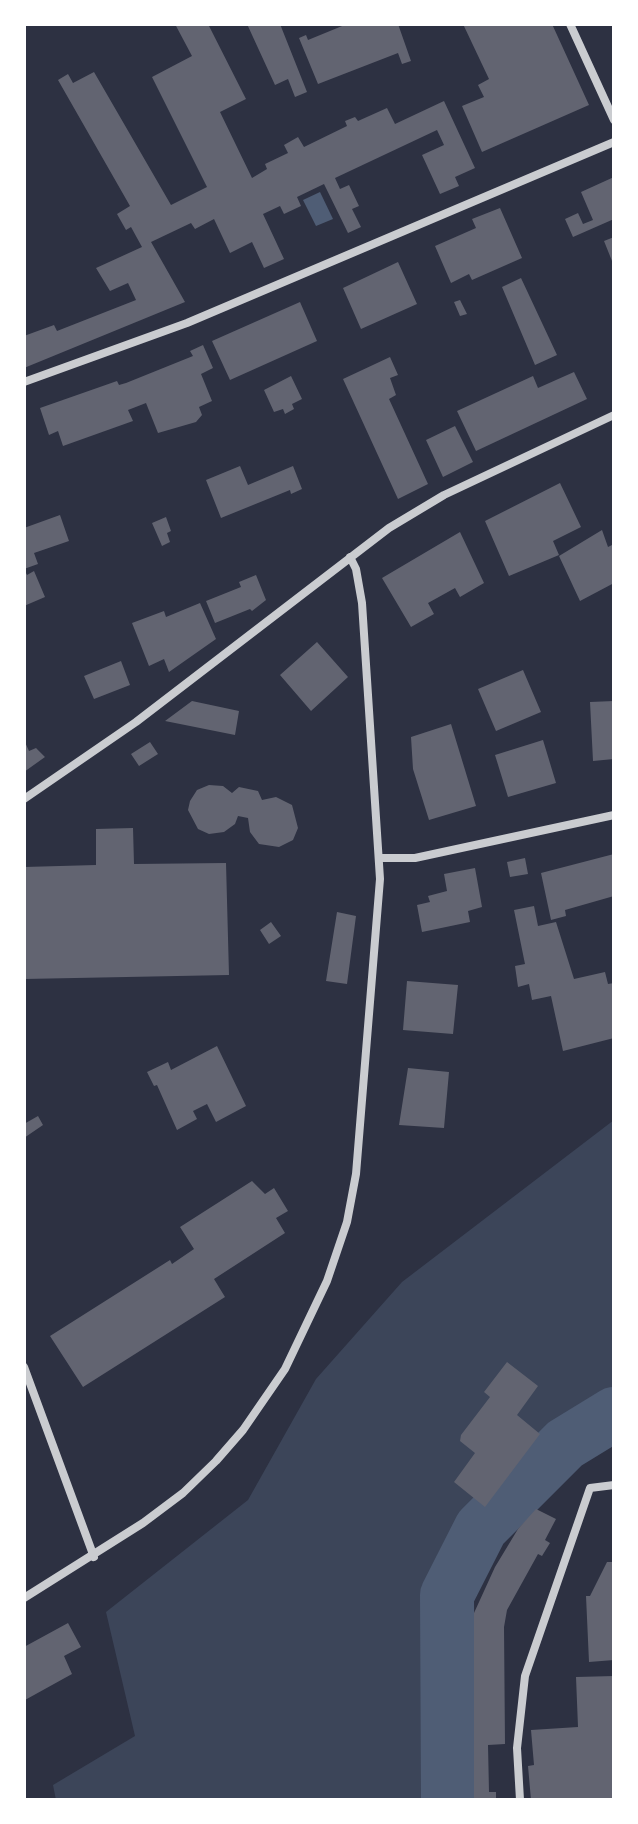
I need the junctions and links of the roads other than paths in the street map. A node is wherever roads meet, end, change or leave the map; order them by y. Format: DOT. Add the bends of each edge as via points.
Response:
graph roads {
  1 [pos="570,24"];
  2 [pos="614,120"];
  3 [pos="614,142"];
  4 [pos="24,382"];
  5 [pos="614,415"];
  6 [pos="350,557"];
  7 [pos="24,799"];
  8 [pos="614,815"];
  9 [pos="380,858"];
  10 [pos="24,1367"];
  11 [pos="614,1485"];
  12 [pos="94,1557"];
  13 [pos="24,1598"];
  14 [pos="520,1800"];
  1 -- 2 [label="street"];
  3 -- 4 [label="street" via="187,323"];
  5 -- 6 [label="street" via="444,495"];
  6 -- 7 [label="street" via="136,722"];
  6 -- 9 [label="street" via="362,603"];
  8 -- 9 [label="street" via="415,858"];
  9 -- 12 [label="street" via="356,1174 327,1281 285,1369 243,1430 183,1493"];
  10 -- 12 [label="street"];
  11 -- 14 [label="street" via="590,1488 525,1676 517,1748"];
  12 -- 13 [label="street"];
}
